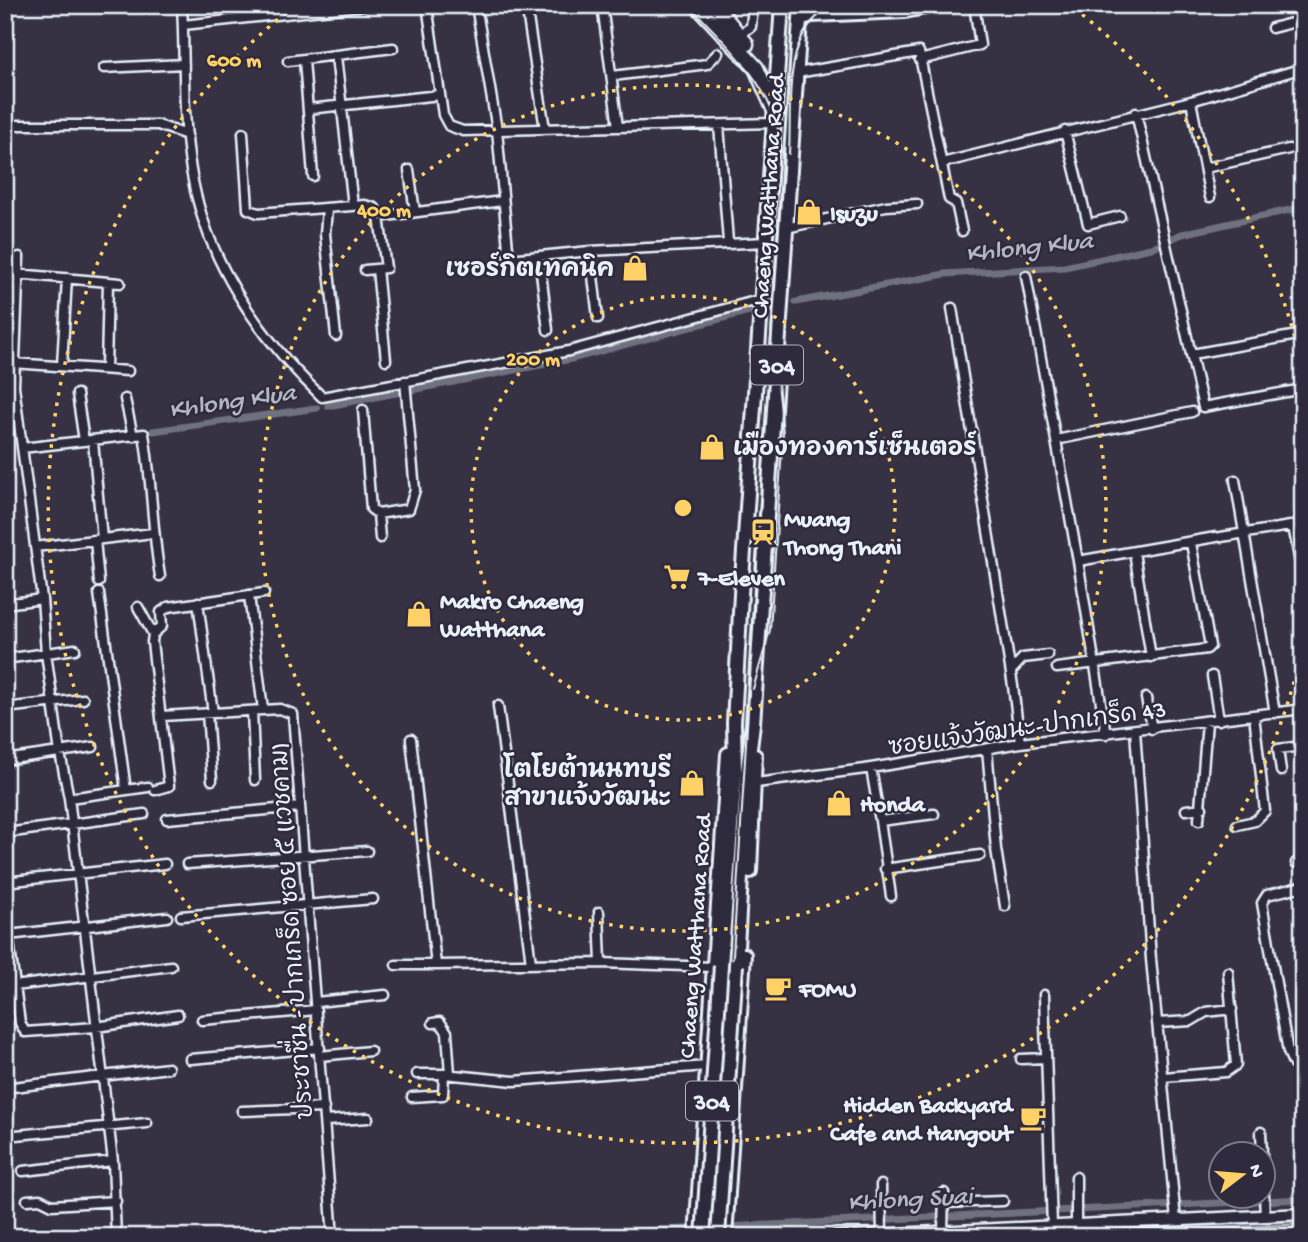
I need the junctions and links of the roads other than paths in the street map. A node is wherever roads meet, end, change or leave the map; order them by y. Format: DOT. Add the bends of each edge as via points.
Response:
graph roads {
  1 [pos="183,5"];
  2 [pos="369,5"];
  3 [pos="427,5"];
  4 [pos="477,5"];
  5 [pos="526,5"];
  6 [pos="602,5"];
  7 [pos="697,5"];
  8 [pos="753,5"];
  9 [pos="782,5"];
  10 [pos="801,5"];
  11 [pos="974,5"];
  12 [pos="934,6"];
  13 [pos="717,8"];
  14 [pos="800,20"];
  15 [pos="1303,20"];
  16 [pos="183,25"];
  17 [pos="1272,28"];
  18 [pos="739,34"];
  19 [pos="393,48"];
  20 [pos="718,53"];
  21 [pos="337,56"];
  22 [pos="304,60"];
  23 [pos="920,60"];
  24 [pos="288,61"];
  25 [pos="184,64"];
  26 [pos="104,68"];
  27 [pos="756,68"];
  28 [pos="1303,68"];
  29 [pos="797,73"];
  30 [pos="613,76"];
  31 [pos="440,95"];
  32 [pos="1191,101"];
  33 [pos="342,106"];
  34 [pos="308,109"];
  35 [pos="1136,113"];
  36 [pos="775,118"];
  37 [pos="5,125"];
  38 [pos="719,125"];
  39 [pos="618,127"];
  40 [pos="545,129"];
  41 [pos="497,130"];
  42 [pos="1065,131"];
  43 [pos="243,133"];
  44 [pos="187,135"];
  45 [pos="1289,149"];
  46 [pos="942,163"];
  47 [pos="1205,168"];
  48 [pos="409,170"];
  49 [pos="313,176"];
  50 [pos="1210,197"];
  51 [pos="502,201"];
  52 [pos="917,204"];
  53 [pos="353,206"];
  54 [pos="327,209"];
  55 [pos="415,212"];
  56 [pos="1120,216"];
  57 [pos="379,217"];
  58 [pos="786,228"];
  59 [pos="962,231"];
  60 [pos="728,242"];
  61 [pos="766,242"];
  62 [pos="590,251"];
  63 [pos="539,256"];
  64 [pos="19,257"];
  65 [pos="377,269"];
  66 [pos="365,270"];
  67 [pos="5,273"];
  68 [pos="17,274"];
  69 [pos="1026,276"];
  70 [pos="67,278"];
  71 [pos="108,282"];
  72 [pos="120,283"];
  73 [pos="761,302"];
  74 [pos="952,308"];
  75 [pos="598,318"];
  76 [pos="548,330"];
  77 [pos="1303,334"];
  78 [pos="336,336"];
  79 [pos="1192,354"];
  80 [pos="386,360"];
  81 [pos="11,365"];
  82 [pos="62,365"];
  83 [pos="106,369"];
  84 [pos="128,371"];
  85 [pos="405,382"];
  86 [pos="1303,389"];
  87 [pos="78,394"];
  88 [pos="125,399"];
  89 [pos="363,410"];
  90 [pos="1192,412"];
  91 [pos="133,436"];
  92 [pos="1056,440"];
  93 [pos="88,441"];
  94 [pos="22,447"];
  95 [pos="1235,480"];
  96 [pos="378,514"];
  97 [pos="1298,525"];
  98 [pos="153,533"];
  99 [pos="1245,534"];
  100 [pos="380,538"];
  101 [pos="99,539"];
  102 [pos="1191,543"];
  103 [pos="35,547"];
  104 [pos="1135,552"];
  105 [pos="1078,561"];
  106 [pos="160,576"];
  107 [pos="1303,579"];
  108 [pos="99,582"];
  109 [pos="99,593"];
  110 [pos="264,593"];
  111 [pos="249,595"];
  112 [pos="42,599"];
  113 [pos="198,602"];
  114 [pos="5,604"];
  115 [pos="138,607"];
  116 [pos="153,634"];
  117 [pos="75,649"];
  118 [pos="46,653"];
  119 [pos="1048,655"];
  120 [pos="1151,657"];
  121 [pos="5,659"];
  122 [pos="1094,663"];
  123 [pos="1057,668"];
  124 [pos="1011,671"];
  125 [pos="1212,676"];
  126 [pos="1146,698"];
  127 [pos="83,699"];
  128 [pos="52,702"];
  129 [pos="498,706"];
  130 [pos="5,708"];
  131 [pos="1303,709"];
  132 [pos="263,710"];
  133 [pos="252,711"];
  134 [pos="211,713"];
  135 [pos="1275,713"];
  136 [pos="1254,715"];
  137 [pos="162,716"];
  138 [pos="1219,720"];
  139 [pos="1206,722"];
  140 [pos="753,724"];
  141 [pos="1152,729"];
  142 [pos="1135,730"];
  143 [pos="1106,733"];
  144 [pos="411,739"];
  145 [pos="1020,743"];
  146 [pos="1303,746"];
  147 [pos="93,747"];
  148 [pos="987,749"];
  149 [pos="60,753"];
  150 [pos="5,760"];
  151 [pos="871,768"];
  152 [pos="1282,771"];
  153 [pos="212,780"];
  154 [pos="255,780"];
  155 [pos="756,783"];
  156 [pos="125,790"];
  157 [pos="69,798"];
  158 [pos="300,807"];
  159 [pos="1202,808"];
  160 [pos="1186,810"];
  161 [pos="144,814"];
  162 [pos="934,814"];
  163 [pos="167,819"];
  164 [pos="1199,820"];
  165 [pos="880,821"];
  166 [pos="72,824"];
  167 [pos="1237,825"];
  168 [pos="6,833"];
  169 [pos="367,850"];
  170 [pos="303,855"];
  171 [pos="980,855"];
  172 [pos="165,864"];
  173 [pos="187,864"];
  174 [pos="886,869"];
  175 [pos="77,875"];
  176 [pos="5,882"];
  177 [pos="1303,886"];
  178 [pos="891,896"];
  179 [pos="373,899"];
  180 [pos="307,905"];
  181 [pos="1005,906"];
  182 [pos="5,911"];
  183 [pos="599,912"];
  184 [pos="181,916"];
  185 [pos="167,917"];
  186 [pos="82,925"];
  187 [pos="17,934"];
  188 [pos="531,963"];
  189 [pos="601,963"];
  190 [pos="396,965"];
  191 [pos="436,965"];
  192 [pos="171,966"];
  193 [pos="717,966"];
  194 [pos="1228,972"];
  195 [pos="89,976"];
  196 [pos="15,986"];
  197 [pos="384,995"];
  198 [pos="1044,995"];
  199 [pos="316,1006"];
  200 [pos="1232,1009"];
  201 [pos="178,1015"];
  202 [pos="202,1020"];
  203 [pos="433,1023"];
  204 [pos="1157,1023"];
  205 [pos="96,1027"];
  206 [pos="708,1039"];
  207 [pos="739,1043"];
  208 [pos="370,1051"];
  209 [pos="320,1052"];
  210 [pos="1046,1058"];
  211 [pos="190,1059"];
  212 [pos="1021,1059"];
  213 [pos="1303,1066"];
  214 [pos="168,1068"];
  215 [pos="707,1068"];
  216 [pos="737,1072"];
  217 [pos="417,1073"];
  218 [pos="447,1074"];
  219 [pos="102,1077"];
  220 [pos="1163,1077"];
  221 [pos="5,1088"];
  222 [pos="412,1097"];
  223 [pos="324,1108"];
  224 [pos="242,1111"];
  225 [pos="368,1118"];
  226 [pos="325,1121"];
  227 [pos="147,1123"];
  228 [pos="109,1128"];
  229 [pos="1261,1132"];
  230 [pos="5,1136"];
  231 [pos="702,1142"];
  232 [pos="731,1144"];
  233 [pos="113,1161"];
  234 [pos="23,1171"];
  235 [pos="1076,1177"];
  236 [pos="881,1185"];
  237 [pos="27,1200"];
  238 [pos="116,1201"];
  239 [pos="1003,1201"];
  240 [pos="1265,1212"];
  241 [pos="1303,1214"];
  242 [pos="1176,1216"];
  243 [pos="1076,1221"];
  244 [pos="1051,1222"];
  245 [pos="943,1228"];
  246 [pos="723,1231"];
  247 [pos="882,1231"];
  248 [pos="698,1232"];
  249 [pos="116,1237"];
  250 [pos="333,1237"];
  251 [pos="834,1237"];
  1 -- 16 [label="street"];
  2 -- 16 [label="street"];
  3 -- 31 [label="street"];
  4 -- 41 [label="street"];
  5 -- 40 [label="street"];
  6 -- 30 [label="street"];
  7 -- 27 [label="highway"];
  8 -- 18 [label="street" via="751,27"];
  9 -- 36 [label="main road, Chaeng Watthana Road / 304"];
  10 -- 14 [label="main road, Chaeng Watthana Road / 304"];
  11 -- 23 [label="street" via="980,45"];
  12 -- 14 [label="main road"];
  13 -- 18 [label="highway"];
  14 -- 29 [label="main road, Chaeng Watthana Road / 304"];
  15 -- 17 [label="street"];
  16 -- 25 [label="street"];
  18 -- 27 [label="highway"];
  19 -- 21 [label="street"];
  20 -- 30 [label="street" via="707,64"];
  21 -- 22 [label="street"];
  21 -- 33 [label="street"];
  22 -- 24 [label="street"];
  22 -- 34 [label="street"];
  23 -- 29 [label="street" via="919,51"];
  23 -- 46 [label="street"];
  25 -- 26 [label="street"];
  25 -- 44 [label="street"];
  27 -- 36 [label="highway"];
  28 -- 32 [label="street"];
  29 -- 58 [label="main road, Chaeng Watthana Road / 304"];
  30 -- 39 [label="street"];
  31 -- 33 [label="street"];
  31 -- 41 [label="street" via="449,127"];
  32 -- 35 [label="street"];
  32 -- 47 [label="street"];
  33 -- 34 [label="street"];
  33 -- 53 [label="street"];
  34 -- 49 [label="street"];
  35 -- 42 [label="street"];
  35 -- 79 [label="street"];
  36 -- 38 [label="street"];
  36 -- 61 [label="main road, Chaeng Watthana Road / 304"];
  37 -- 44 [label="street" via="158,125"];
  38 -- 39 [label="street"];
  38 -- 60 [label="street"];
  39 -- 40 [label="street"];
  40 -- 41 [label="street"];
  41 -- 51 [label="street"];
  42 -- 46 [label="street"];
  42 -- 56 [label="street" via="1088,224"];
  43 -- 54 [label="street" via="248,209 258,213"];
  44 -- 85 [label="street" via="199,206 212,246 246,308 293,369 322,397"];
  45 -- 47 [label="street"];
  46 -- 59 [label="street"];
  47 -- 50 [label="street"];
  48 -- 55 [label="street"];
  51 -- 55 [label="street"];
  51 -- 63 [label="street" via="509,259"];
  52 -- 58 [label="street" via="886,206"];
  53 -- 54 [label="street"];
  53 -- 57 [label="street" via="374,208"];
  54 -- 78 [label="street" via="325,234"];
  55 -- 57 [label="street"];
  57 -- 65 [label="street" via="386,268"];
  58 -- 140 [label="main road, Chaeng Watthana Road / 304"];
  60 -- 61 [label="street"];
  60 -- 62 [label="street"];
  61 -- 73 [label="main road, Chaeng Watthana Road / 304"];
  62 -- 63 [label="street"];
  62 -- 75 [label="street"];
  63 -- 76 [label="street"];
  64 -- 68 [label="street"];
  65 -- 66 [label="street"];
  65 -- 80 [label="street"];
  67 -- 68 [label="street"];
  68 -- 70 [label="street"];
  68 -- 81 [label="street"];
  69 -- 92 [label="street"];
  70 -- 71 [label="street"];
  70 -- 82 [label="street"];
  71 -- 72 [label="street"];
  71 -- 83 [label="street"];
  73 -- 85 [label="street" via="569,351"];
  73 -- 193 [label="main road, Chaeng Watthana Road / 304" via="734,723 735,772"];
  74 -- 124 [label="street"];
  77 -- 79 [label="street"];
  79 -- 86 [label="street" via="1205,408"];
  81 -- 82 [label="street"];
  81 -- 94 [label="street"];
  82 -- 83 [label="street"];
  83 -- 84 [label="street"];
  85 -- 96 [label="street" via="414,498 409,509"];
  87 -- 93 [label="street"];
  88 -- 91 [label="street"];
  89 -- 96 [label="street" via="371,509"];
  90 -- 92 [label="street"];
  91 -- 93 [label="street"];
  91 -- 98 [label="street" via="144,434 152,483"];
  92 -- 105 [label="street"];
  93 -- 94 [label="street"];
  93 -- 101 [label="street"];
  94 -- 103 [label="street"];
  95 -- 99 [label="street"];
  96 -- 100 [label="street"];
  97 -- 99 [label="street"];
  97 -- 107 [label="street"];
  98 -- 101 [label="street"];
  98 -- 106 [label="street"];
  99 -- 102 [label="street"];
  99 -- 135 [label="street"];
  101 -- 103 [label="street"];
  101 -- 108 [label="street"];
  102 -- 104 [label="street"];
  102 -- 120 [label="street" via="1210,646"];
  103 -- 112 [label="street"];
  104 -- 105 [label="street"];
  104 -- 120 [label="street"];
  105 -- 122 [label="street"];
  109 -- 156 [label="street"];
  110 -- 111 [label="street"];
  111 -- 113 [label="street"];
  111 -- 132 [label="street"];
  112 -- 114 [label="street"];
  112 -- 118 [label="street"];
  113 -- 116 [label="street" via="163,609 162,626"];
  113 -- 134 [label="street"];
  115 -- 116 [label="street"];
  116 -- 137 [label="street"];
  117 -- 118 [label="street"];
  118 -- 121 [label="street"];
  118 -- 128 [label="street"];
  119 -- 124 [label="street" via="1023,659"];
  120 -- 122 [label="street"];
  122 -- 123 [label="street"];
  122 -- 143 [label="street"];
  124 -- 145 [label="street"];
  125 -- 138 [label="street"];
  126 -- 141 [label="street"];
  127 -- 128 [label="street"];
  128 -- 130 [label="street"];
  128 -- 149 [label="street"];
  129 -- 188 [label="street"];
  131 -- 135 [label="street, ซอยแจ้งวัฒนะ-ปากเกร็ด 43"];
  132 -- 133 [label="street, ประชาชื่น - ปากเกร็ด ซอย ๕ (เวชคาม)"];
  132 -- 158 [label="street, ประชาชื่น - ปากเกร็ด ซอย ๕ (เวชคาม)" via="293,714"];
  133 -- 134 [label="street, ประชาชื่น - ปากเกร็ด ซอย ๕ (เวชคาม)"];
  133 -- 154 [label="street"];
  134 -- 137 [label="street, ประชาชื่น - ปากเกร็ด ซอย ๕ (เวชคาม)"];
  134 -- 153 [label="street"];
  135 -- 136 [label="street, ซอยแจ้งวัฒนะ-ปากเกร็ด 43"];
  136 -- 138 [label="street, ซอยแจ้งวัฒนะ-ปากเกร็ด 43"];
  136 -- 167 [label="street" via="1265,811 1255,821"];
  137 -- 156 [label="street" via="169,786"];
  138 -- 139 [label="street, ซอยแจ้งวัฒนะ-ปากเกร็ด 43"];
  139 -- 141 [label="street, ซอยแจ้งวัฒนะ-ปากเกร็ด 43"];
  139 -- 159 [label="street"];
  140 -- 155 [label="main road, Chaeng Watthana Road / 304"];
  140 -- 246 [label="main road, Chaeng Watthana Road / 304, bridge"];
  141 -- 142 [label="street, ซอยแจ้งวัฒนะ-ปากเกร็ด 43"];
  142 -- 143 [label="street, ซอยแจ้งวัฒนะ-ปากเกร็ด 43"];
  142 -- 204 [label="street"];
  143 -- 145 [label="street, ซอยแจ้งวัฒนะ-ปากเกร็ด 43"];
  144 -- 191 [label="street"];
  145 -- 148 [label="street, ซอยแจ้งวัฒนะ-ปากเกร็ด 43"];
  146 -- 152 [label="street" via="1279,749"];
  147 -- 149 [label="street"];
  148 -- 151 [label="street, ซอยแจ้งวัฒนะ-ปากเกร็ด 43"];
  148 -- 181 [label="street"];
  149 -- 150 [label="street"];
  149 -- 157 [label="street"];
  151 -- 155 [label="street, ซอยแจ้งวัฒนะ-ปากเกร็ด 43"];
  151 -- 165 [label="street"];
  155 -- 207 [label="main road, Chaeng Watthana Road / 304"];
  156 -- 157 [label="street"];
  157 -- 166 [label="street"];
  158 -- 163 [label="street"];
  158 -- 170 [label="street, ประชาชื่น - ปากเกร็ด ซอย ๕ (เวชคาม)"];
  159 -- 160 [label="street"];
  159 -- 164 [label="street"];
  161 -- 166 [label="street"];
  162 -- 165 [label="street"];
  165 -- 174 [label="street"];
  166 -- 168 [label="street"];
  166 -- 175 [label="street"];
  169 -- 170 [label="street"];
  170 -- 173 [label="street"];
  170 -- 180 [label="street, ประชาชื่น - ปากเกร็ด ซอย ๕ (เวชคาม)"];
  171 -- 174 [label="street"];
  172 -- 175 [label="street"];
  174 -- 178 [label="street"];
  175 -- 176 [label="street"];
  175 -- 186 [label="street"];
  177 -- 213 [label="street" via="1267,895 1262,903 1288,1052 1294,1065"];
  179 -- 180 [label="street"];
  180 -- 184 [label="street"];
  180 -- 199 [label="street, ประชาชื่น - ปากเกร็ด ซอย ๕ (เวชคาม)"];
  182 -- 196 [label="street"];
  183 -- 189 [label="street"];
  185 -- 186 [label="street"];
  186 -- 187 [label="street"];
  186 -- 195 [label="street"];
  188 -- 189 [label="street"];
  188 -- 191 [label="street"];
  189 -- 193 [label="street"];
  190 -- 191 [label="street"];
  192 -- 195 [label="street"];
  193 -- 206 [label="main road, Chaeng Watthana Road / 304"];
  193 -- 248 [label="main road, Chaeng Watthana Road / 304, bridge"];
  194 -- 200 [label="street"];
  195 -- 196 [label="street"];
  195 -- 205 [label="street"];
  196 -- 205 [label="street" via="25,1032"];
  197 -- 199 [label="street"];
  198 -- 210 [label="street"];
  199 -- 202 [label="street"];
  199 -- 209 [label="street, ประชาชื่น - ปากเกร็ด ซอย ๕ (เวชคาม)"];
  200 -- 204 [label="street" via="1203,1013 1191,1021"];
  200 -- 220 [label="street" via="1237,1062 1232,1069"];
  201 -- 205 [label="street"];
  203 -- 218 [label="street" via="444,1025 447,1032"];
  204 -- 220 [label="street"];
  205 -- 219 [label="street"];
  206 -- 207 [label="main road" via="719,1052 734,1050"];
  206 -- 215 [label="main road, Chaeng Watthana Road / 304"];
  207 -- 216 [label="main road, Chaeng Watthana Road / 304"];
  208 -- 209 [label="street"];
  209 -- 211 [label="street"];
  209 -- 223 [label="street, ประชาชื่น - ปากเกร็ด ซอย ๕ (เวชคาม)"];
  210 -- 212 [label="street"];
  210 -- 244 [label="street"];
  214 -- 219 [label="street"];
  215 -- 216 [label="main road" via="719,1057 727,1058"];
  215 -- 218 [label="street" via="514,1081"];
  215 -- 231 [label="main road, Chaeng Watthana Road / 304"];
  216 -- 232 [label="main road, Chaeng Watthana Road / 304"];
  217 -- 218 [label="street"];
  218 -- 222 [label="street" via="443,1095"];
  219 -- 221 [label="street"];
  219 -- 228 [label="street"];
  220 -- 242 [label="street"];
  223 -- 224 [label="street"];
  223 -- 226 [label="street, ประชาชื่น - ปากเกร็ด ซอย ๕ (เวชคาม)"];
  225 -- 226 [label="street"];
  226 -- 250 [label="street, ประชาชื่น - ปากเกร็ด ซอย ๕ (เวชคาม)"];
  227 -- 228 [label="street"];
  228 -- 230 [label="street"];
  228 -- 233 [label="street"];
  229 -- 240 [label="street"];
  231 -- 232 [label="main road"];
  231 -- 248 [label="main road, Chaeng Watthana Road / 304"];
  232 -- 246 [label="main road, Chaeng Watthana Road / 304"];
  233 -- 234 [label="street"];
  233 -- 238 [label="street"];
  235 -- 243 [label="street"];
  236 -- 247 [label="street"];
  237 -- 238 [label="street" via="40,1199 52,1205"];
  238 -- 249 [label="street"];
  239 -- 245 [label="street" via="944,1202"];
  240 -- 241 [label="street"];
  240 -- 242 [label="street"];
  242 -- 243 [label="street"];
  243 -- 244 [label="street"];
  244 -- 245 [label="street"];
  245 -- 247 [label="street"];
  247 -- 251 [label="street"];
}
